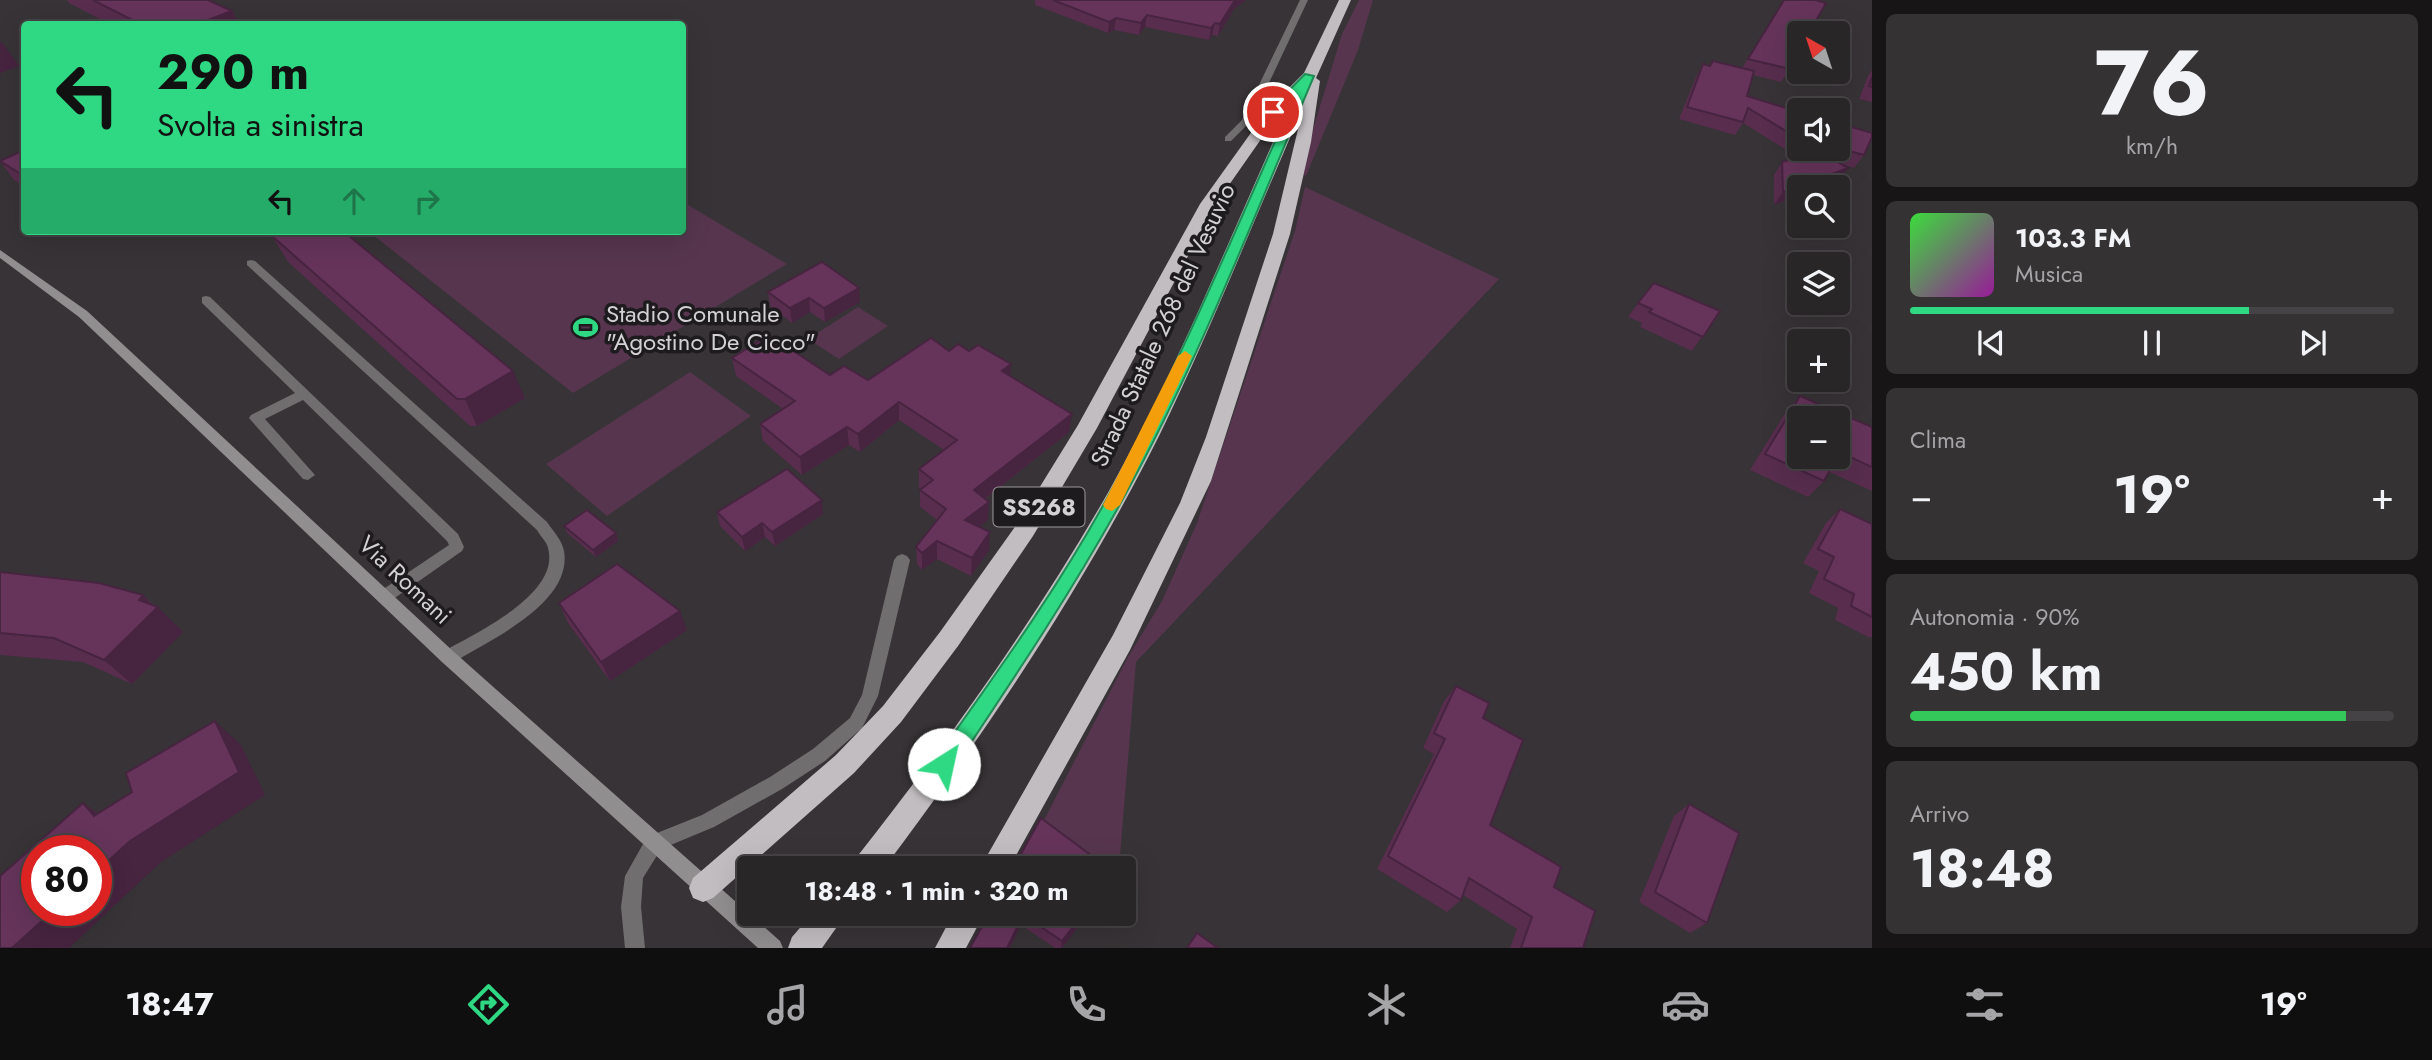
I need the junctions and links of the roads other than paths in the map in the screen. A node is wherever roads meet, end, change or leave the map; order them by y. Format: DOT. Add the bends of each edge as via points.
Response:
graph roads {
  1 [pos="1304,0"];
  2 [pos="1345,0"];
  3 [pos="1312,71"];
  4 [pos="1228,139"];
  5 [pos="0,253"];
  6 [pos="251,263"];
  7 [pos="206,300"];
  8 [pos="304,394"];
  9 [pos="308,475"];
  10 [pos="902,559"];
  11 [pos="384,597"];
  12 [pos="449,657"];
  13 [pos="654,843"];
  14 [pos="875,856"];
  15 [pos="1001,856"];
  16 [pos="703,888"];
  17 [pos="821,926"];
  18 [pos="962,926"];
  19 [pos="635,948"];
  20 [pos="773,948"];
  21 [pos="803,948"];
  22 [pos="950,948"];
  1 -- 4 [label="lane" via="1246,121"];
  2 -- 3 [label="highway, Strada Statale 268 del Vesuvio / SS268"];
  3 -- 14 [label="highway, Strada Statale 268 del Vesuvio / SS268" via="1193,340 1118,494 1044,620"];
  3 -- 15 [label="highway, SS268" via="1309,120 1285,226 1192,502 1147,593"];
  3 -- 16 [label="highway, SS268" via="1273,112 1208,204 1087,428 1025,530 949,639 892,714 845,764"];
  5 -- 11 [label="street, Via Romani" via="83,314"];
  6 -- 12 [label="lane" via="542,526 556,549 556,574 536,602"];
  7 -- 8 [label="lane"];
  8 -- 9 [label="lane" via="256,418"];
  8 -- 11 [label="lane" via="453,538 457,547"];
  10 -- 13 [label="lane" via="870,696 856,723 776,783 708,821"];
  11 -- 12 [label="street, Via Romani"];
  12 -- 13 [label="street, Via Romani"];
  13 -- 16 [label="street, Via Romani"];
  13 -- 19 [label="lane" via="634,876"];
  16 -- 20 [label="street, Via Romani"];
  17 -- 21 [label="highway"];
  18 -- 22 [label="highway"];
}
